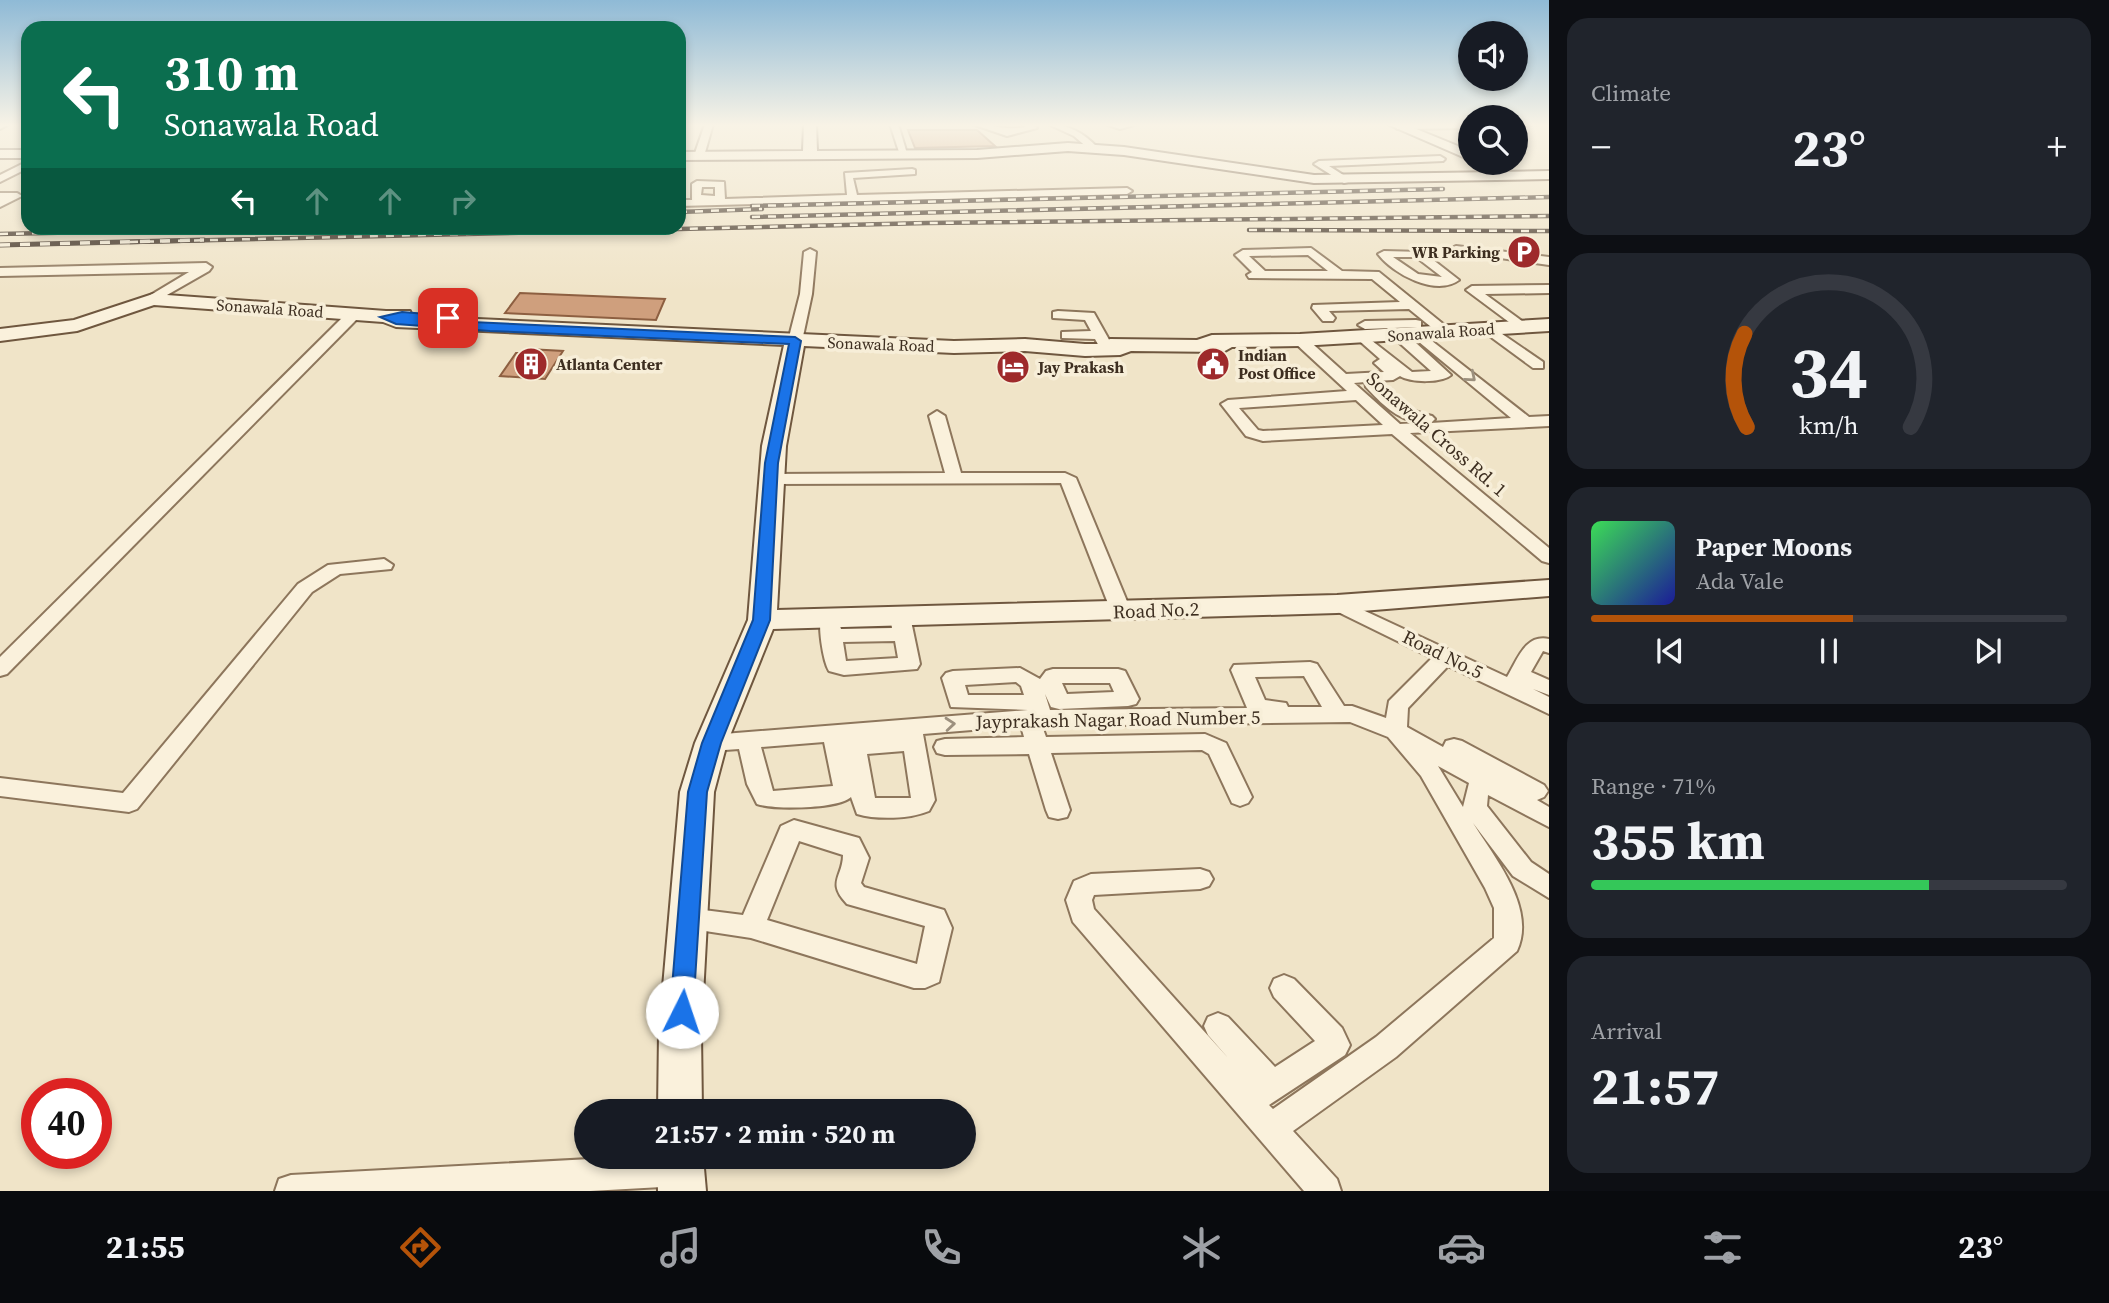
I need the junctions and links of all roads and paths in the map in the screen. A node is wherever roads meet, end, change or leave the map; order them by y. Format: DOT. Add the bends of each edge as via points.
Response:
graph roads {
  1 [pos="850,180"];
  2 [pos="1337,180"];
  3 [pos="1344,180"];
  4 [pos="1367,180"];
  5 [pos="686,183"];
  6 [pos="0,185"];
  7 [pos="21,187"];
  8 [pos="21,191"];
  9 [pos="686,191"];
  10 [pos="1127,191"];
  11 [pos="0,195"];
  12 [pos="853,199"];
  13 [pos="686,201"];
  14 [pos="0,204"];
  15 [pos="1456,249"];
  16 [pos="810,252"];
  17 [pos="1549,261"];
  18 [pos="1368,269"];
  19 [pos="1334,271"];
  20 [pos="0,272"];
  21 [pos="1410,277"];
  22 [pos="1549,289"];
  23 [pos="153,299"];
  24 [pos="1366,302"];
  25 [pos="1406,304"];
  26 [pos="353,315"];
  27 [pos="1058,315"];
  28 [pos="1328,318"];
  29 [pos="1549,325"];
  30 [pos="1521,327"];
  31 [pos="1424,329"];
  32 [pos="1489,329"];
  33 [pos="1359,333"];
  34 [pos="0,335"];
  35 [pos="1103,340"];
  36 [pos="1296,340"];
  37 [pos="795,341"];
  38 [pos="1071,341"];
  39 [pos="1126,346"];
  40 [pos="1538,365"];
  41 [pos="1396,383"];
  42 [pos="1355,386"];
  43 [pos="937,416"];
  44 [pos="1435,418"];
  45 [pos="1549,421"];
  46 [pos="1525,422"];
  47 [pos="1396,429"];
  48 [pos="954,477"];
  49 [pos="770,480"];
  50 [pos="1549,557"];
  51 [pos="384,565"];
  52 [pos="1549,588"];
  53 [pos="1338,604"];
  54 [pos="1121,611"];
  55 [pos="762,620"];
  56 [pos="902,625"];
  57 [pos="830,627"];
  58 [pos="1549,646"];
  59 [pos="1446,656"];
  60 [pos="0,669"];
  61 [pos="1516,681"];
  62 [pos="1549,688"];
  63 [pos="1549,706"];
  64 [pos="1273,711"];
  65 [pos="1335,711"];
  66 [pos="1036,712"];
  67 [pos="1145,716"];
  68 [pos="1396,730"];
  69 [pos="912,735"];
  70 [pos="865,738"];
  71 [pos="834,739"];
  72 [pos="1156,743"];
  73 [pos="737,746"];
  74 [pos="1038,746"];
  75 [pos="945,747"];
  76 [pos="1454,747"];
  77 [pos="1483,781"];
  78 [pos="0,787"];
  79 [pos="1240,797"];
  80 [pos="1058,810"];
  81 [pos="1544,816"];
  82 [pos="1200,880"];
  83 [pos="1549,887"];
  84 [pos="688,919"];
  85 [pos="751,927"];
  86 [pos="1284,988"];
  87 [pos="1218,1026"];
  88 [pos="1260,1094"];
  89 [pos="680,1099"];
  90 [pos="1272,1128"];
  91 [pos="681,1173"];
  92 [pos="291,1191"];
  93 [pos="1325,1191"];
  1 -- 12 [label="street"];
  2 -- 3 [label="street"];
  3 -- 4 [label="street"];
  5 -- 9 [label="street"];
  6 -- 7 [label="street"];
  8 -- 11 [label="street"];
  10 -- 12 [label="street" via="972,192"];
  11 -- 14 [label="street" via="17,196"];
  12 -- 13 [label="street"];
  15 -- 17 [label="street" via="1482,259"];
  16 -- 37 [label="street"];
  18 -- 19 [label="street"];
  18 -- 21 [label="street"];
  18 -- 25 [label="street"];
  19 -- 19 [label="street" via="1257,273 1241,255 1311,251"];
  20 -- 23 [label="street" via="207,267"];
  21 -- 21 [label="street" via="1384,254 1418,254 1453,280"];
  22 -- 30 [label="street" via="1472,290"];
  23 -- 26 [label="street, Sonawala Road"];
  23 -- 34 [label="street" via="77,325"];
  24 -- 25 [label="street"];
  25 -- 28 [label="street" via="1318,308"];
  25 -- 31 [label="street"];
  26 -- 37 [label="street, Sonawala Road" via="478,327"];
  26 -- 60 [label="street"];
  27 -- 35 [label="street" via="1089,316"];
  29 -- 30 [label="street, Sonawala Road"];
  30 -- 32 [label="street, Sonawala Road"];
  31 -- 32 [label="street, Sonawala Road"];
  31 -- 33 [label="street, Sonawala Road"];
  31 -- 33 [label="street" via="1444,375 1409,376"];
  31 -- 46 [label="street, one-way"];
  32 -- 40 [label="street"];
  33 -- 36 [label="street, Sonawala Road"];
  33 -- 42 [label="street" via="1394,375"];
  35 -- 38 [label="street, Sonawala Road"];
  35 -- 39 [label="street, Sonawala Road"];
  36 -- 39 [label="street, Sonawala Road" via="1228,346"];
  36 -- 42 [label="street, Sonawala Cross Rd. 1"];
  37 -- 38 [label="street, Sonawala Road" via="986,350"];
  37 -- 49 [label="street"];
  38 -- 39 [label="street, Sonawala Road" via="1120,349"];
  41 -- 42 [label="street"];
  42 -- 44 [label="street" via="1408,417"];
  42 -- 47 [label="street, Sonawala Cross Rd. 1"];
  42 -- 47 [label="street" via="1228,404 1259,436"];
  43 -- 48 [label="street"];
  45 -- 46 [label="street"];
  46 -- 47 [label="street"];
  47 -- 50 [label="street, Sonawala Cross Rd. 1"];
  48 -- 49 [label="street"];
  48 -- 54 [label="street" via="1057,476 1070,482"];
  49 -- 55 [label="street"];
  51 -- 78 [label="street" via="335,569 304,588 129,803"];
  52 -- 53 [label="street, Road No.2"];
  53 -- 54 [label="street, Road No.2"];
  53 -- 59 [label="street, Road No.5"];
  54 -- 56 [label="street, Road No.2"];
  55 -- 57 [label="street, Road No.2"];
  55 -- 73 [label="street"];
  56 -- 57 [label="street, Road No.2"];
  56 -- 57 [label="street" via="910,664 856,668 835,666"];
  58 -- 61 [label="street" via="1535,647"];
  59 -- 61 [label="street, Road No.5"];
  59 -- 68 [label="street" via="1396,706"];
  61 -- 62 [label="street"];
  61 -- 63 [label="street, Road No.5"];
  64 -- 65 [label="street, Jayprakash Nagar Road Number 5"];
  64 -- 65 [label="street" via="1258,706 1241,670 1310,669"];
  64 -- 67 [label="street, Jayprakash Nagar Road Number 5"];
  65 -- 68 [label="street, Jayprakash Nagar Road Number 5"];
  66 -- 67 [label="street, Jayprakash Nagar Road Number 5" via="1074,709"];
  69 -- 66 [label="street, Jayprakash Nagar Road Number 5, one-way"];
  66 -- 74 [label="street"];
  67 -- 72 [label="street"];
  68 -- 77 [label="street, Jayprakash Nagar Road Number 5"];
  68 -- 90 [label="street" via="1429,769 1496,884 1507,908 1507,943 1386,1047"];
  69 -- 70 [label="street, Jayprakash Nagar Road Number 5"];
  69 -- 70 [label="street" via="923,800 916,807 865,807 855,750"];
  70 -- 71 [label="street"];
  71 -- 73 [label="street"];
  71 -- 73 [label="street" via="845,788 841,794 771,800 765,798"];
  72 -- 74 [label="street"];
  72 -- 79 [label="street" via="1215,746"];
  73 -- 84 [label="street" via="697,792"];
  74 -- 75 [label="street"];
  74 -- 80 [label="street"];
  76 -- 77 [label="street"];
  77 -- 81 [label="street"];
  77 -- 81 [label="street"];
  77 -- 83 [label="street" via="1475,808 1522,869"];
  82 -- 88 [label="street" via="1091,885 1083,889 1079,900 1082,914"];
  84 -- 85 [label="street"];
  84 -- 89 [label="street"];
  85 -- 85 [label="street" via="925,976 939,928 934,918 856,896 847,885 856,850 794,830"];
  86 -- 88 [label="street" via="1335,1045"];
  87 -- 88 [label="street"];
  88 -- 90 [label="street"];
  90 -- 93 [label="street"];
  91 -- 92 [label="street"];
}
